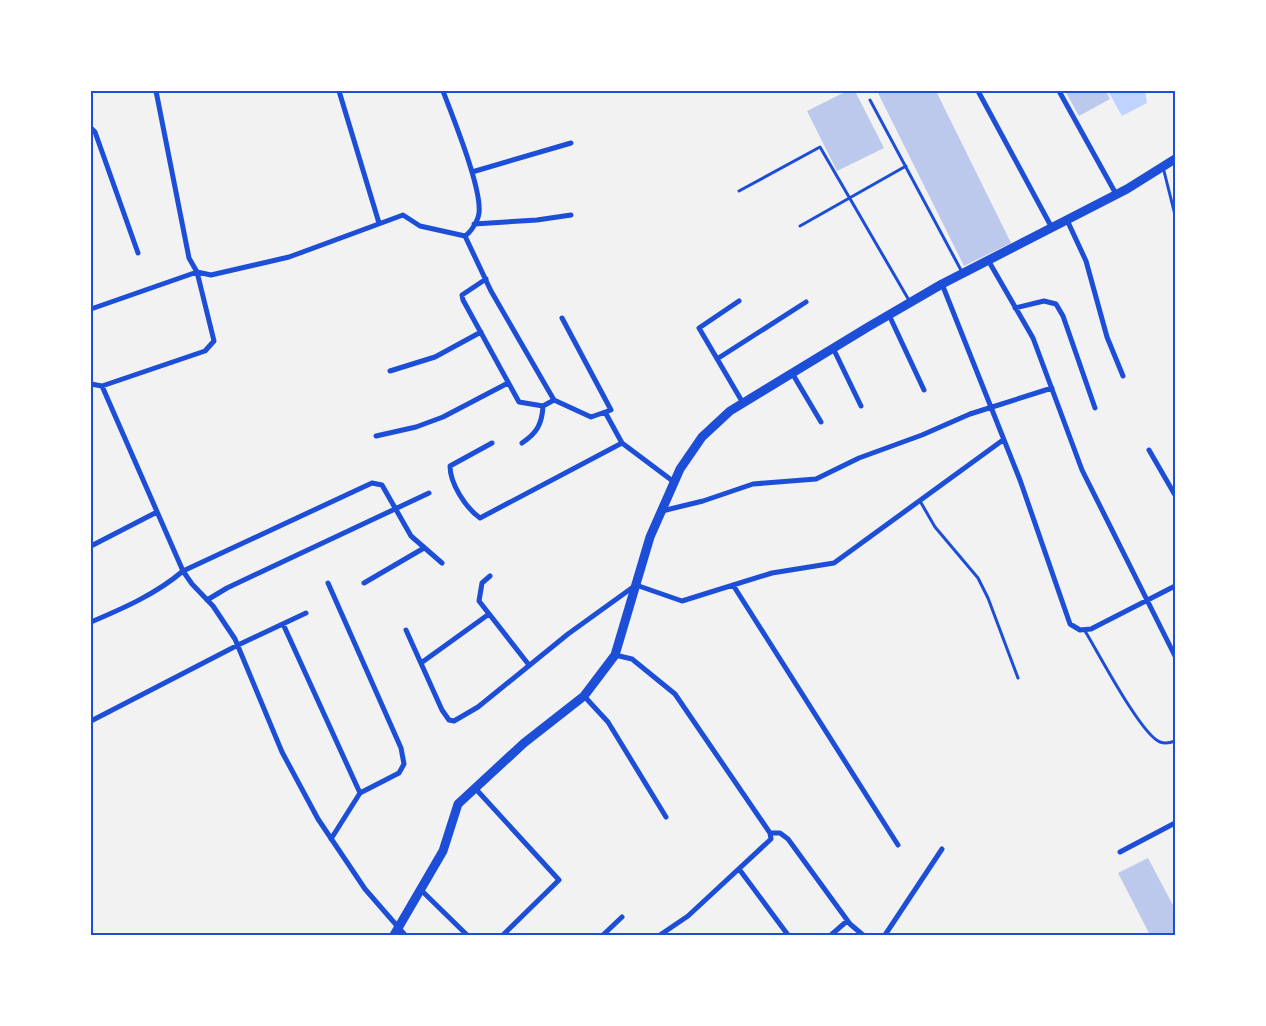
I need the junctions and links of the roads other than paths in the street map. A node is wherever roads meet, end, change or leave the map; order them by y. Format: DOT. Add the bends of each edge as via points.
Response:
graph roads {
  1 [pos="156,91"];
  2 [pos="338,91"];
  3 [pos="443,91"];
  4 [pos="978,91"];
  5 [pos="1059,91"];
  6 [pos="870,100"];
  7 [pos="91,128"];
  8 [pos="571,143"];
  9 [pos="1174,160"];
  10 [pos="906,166"];
  11 [pos="1163,166"];
  12 [pos="472,172"];
  13 [pos="739,191"];
  14 [pos="1116,194"];
  15 [pos="848,199"];
  16 [pos="571,215"];
  17 [pos="1175,215"];
  18 [pos="1067,220"];
  19 [pos="380,223"];
  20 [pos="474,224"];
  21 [pos="800,226"];
  22 [pos="1052,228"];
  23 [pos="465,236"];
  24 [pos="138,253"];
  25 [pos="988,260"];
  26 [pos="197,272"];
  27 [pos="963,273"];
  28 [pos="486,279"];
  29 [pos="942,284"];
  30 [pos="739,301"];
  31 [pos="806,302"];
  32 [pos="910,302"];
  33 [pos="1015,308"];
  34 [pos="91,309"];
  35 [pos="889,315"];
  36 [pos="562,318"];
  37 [pos="481,332"];
  38 [pos="833,348"];
  39 [pos="717,359"];
  40 [pos="390,371"];
  41 [pos="792,373"];
  42 [pos="1123,376"];
  43 [pos="508,383"];
  44 [pos="91,384"];
  45 [pos="102,386"];
  46 [pos="1052,388"];
  47 [pos="924,390"];
  48 [pos="554,400"];
  49 [pos="743,403"];
  50 [pos="543,406"];
  51 [pos="861,406"];
  52 [pos="989,406"];
  53 [pos="1094,408"];
  54 [pos="605,412"];
  55 [pos="821,422"];
  56 [pos="376,436"];
  57 [pos="1003,440"];
  58 [pos="492,443"];
  59 [pos="522,443"];
  60 [pos="622,443"];
  61 [pos="1149,450"];
  62 [pos="674,482"];
  63 [pos="429,493"];
  64 [pos="1175,495"];
  65 [pos="920,501"];
  66 [pos="396,509"];
  67 [pos="661,511"];
  68 [pos="157,512"];
  69 [pos="91,546"];
  70 [pos="424,548"];
  71 [pos="442,563"];
  72 [pos="183,571"];
  73 [pos="490,576"];
  74 [pos="328,583"];
  75 [pos="364,583"];
  76 [pos="636,585"];
  77 [pos="733,585"];
  78 [pos="1175,586"];
  79 [pos="207,600"];
  80 [pos="1146,600"];
  81 [pos="306,613"];
  82 [pos="489,614"];
  83 [pos="91,622"];
  84 [pos="283,624"];
  85 [pos="406,630"];
  86 [pos="1085,631"];
  87 [pos="238,645"];
  88 [pos="615,655"];
  89 [pos="1175,656"];
  90 [pos="421,663"];
  91 [pos="529,665"];
  92 [pos="1018,678"];
  93 [pos="584,696"];
  94 [pos="91,720"];
  95 [pos="1175,741"];
  96 [pos="474,787"];
  97 [pos="360,793"];
  98 [pos="666,817"];
  99 [pos="1175,823"];
  100 [pos="770,833"];
  101 [pos="331,839"];
  102 [pos="898,845"];
  103 [pos="942,849"];
  104 [pos="1120,852"];
  105 [pos="739,869"];
  106 [pos="421,890"];
  107 [pos="622,917"];
  108 [pos="848,920"];
  109 [pos="399,932"];
  110 [pos="467,935"];
  111 [pos="503,935"];
  112 [pos="602,935"];
  113 [pos="660,935"];
  114 [pos="788,935"];
  115 [pos="831,935"];
  116 [pos="863,935"];
  117 [pos="885,935"];
  1 -- 26 [label="street" via="189,258"];
  2 -- 19 [label="street"];
  3 -- 12 [label="street"];
  4 -- 22 [label="street"];
  5 -- 14 [label="street"];
  6 -- 10 [label="lane"];
  7 -- 24 [label="street"];
  8 -- 12 [label="street"];
  9 -- 11 [label="street"];
  10 -- 15 [label="lane"];
  10 -- 27 [label="lane"];
  11 -- 14 [label="street"];
  11 -- 17 [label="lane"];
  12 -- 20 [label="street" via="479,214"];
  13 -- 15 [label="lane" via="820,147"];
  14 -- 18 [label="street"];
  15 -- 21 [label="lane"];
  15 -- 32 [label="lane"];
  16 -- 20 [label="street"];
  18 -- 22 [label="street"];
  18 -- 42 [label="street" via="1086,261 1107,337"];
  19 -- 23 [label="street" via="403,215 420,226"];
  19 -- 26 [label="street" via="289,257 211,275"];
  20 -- 23 [label="street"];
  22 -- 25 [label="street"];
  23 -- 28 [label="street"];
  25 -- 27 [label="street"];
  25 -- 33 [label="street"];
  26 -- 34 [label="street"];
  26 -- 45 [label="street" via="214,341 210,347"];
  27 -- 29 [label="street"];
  28 -- 37 [label="street" via="462,295"];
  28 -- 48 [label="street"];
  29 -- 32 [label="street"];
  29 -- 52 [label="street"];
  30 -- 39 [label="street" via="699,328"];
  31 -- 39 [label="street"];
  32 -- 35 [label="street"];
  33 -- 46 [label="street" via="1033,338"];
  33 -- 53 [label="street" via="1044,301 1056,304"];
  35 -- 38 [label="street"];
  35 -- 47 [label="street"];
  36 -- 54 [label="street" via="611,410"];
  37 -- 40 [label="street" via="435,357"];
  37 -- 43 [label="street"];
  38 -- 41 [label="street"];
  38 -- 51 [label="street"];
  39 -- 49 [label="street"];
  41 -- 49 [label="street"];
  41 -- 55 [label="street"];
  43 -- 50 [label="street" via="519,402"];
  43 -- 56 [label="street" via="443,417"];
  44 -- 45 [label="street"];
  45 -- 68 [label="street"];
  46 -- 52 [label="street"];
  46 -- 80 [label="street" via="1082,470"];
  48 -- 50 [label="street"];
  48 -- 54 [label="street" via="591,417"];
  49 -- 62 [label="street" via="702,437"];
  50 -- 59 [label="street" via="535,434"];
  52 -- 57 [label="street"];
  52 -- 67 [label="street" via="859,458 816,480 753,484 703,502"];
  54 -- 60 [label="street"];
  57 -- 65 [label="street"];
  57 -- 86 [label="street" via="1069,621 1076,629"];
  58 -- 60 [label="street" via="450,466 450,474 470,511 480,518"];
  60 -- 62 [label="street"];
  61 -- 64 [label="street"];
  62 -- 67 [label="street"];
  63 -- 66 [label="street"];
  65 -- 77 [label="street" via="834,563 787,570"];
  65 -- 92 [label="lane" via="935,527 978,578"];
  66 -- 70 [label="street" via="411,536"];
  66 -- 72 [label="street" via="382,485 372,484"];
  66 -- 79 [label="street"];
  67 -- 76 [label="street"];
  68 -- 69 [label="street"];
  68 -- 72 [label="street"];
  70 -- 71 [label="street"];
  70 -- 75 [label="street"];
  72 -- 79 [label="street"];
  72 -- 83 [label="street" via="127,606"];
  73 -- 82 [label="street" via="482,583 478,594"];
  74 -- 97 [label="street" via="401,748 404,764 399,773"];
  76 -- 77 [label="street" via="682,601"];
  76 -- 88 [label="street"];
  76 -- 91 [label="street"];
  77 -- 102 [label="street"];
  78 -- 80 [label="street"];
  79 -- 87 [label="street" via="228,626"];
  80 -- 86 [label="street"];
  80 -- 89 [label="street"];
  81 -- 84 [label="street"];
  82 -- 90 [label="street"];
  82 -- 91 [label="street"];
  84 -- 87 [label="street"];
  84 -- 97 [label="street"];
  85 -- 90 [label="street"];
  86 -- 95 [label="lane" via="1143,728 1159,742"];
  87 -- 94 [label="street"];
  87 -- 101 [label="street" via="282,752"];
  88 -- 93 [label="street"];
  88 -- 100 [label="street" via="632,659 675,694"];
  90 -- 91 [label="street" via="442,710 449,720 454,721 478,707"];
  93 -- 96 [label="street" via="524,742"];
  93 -- 98 [label="street" via="608,722"];
  96 -- 106 [label="street" via="458,804 443,851"];
  96 -- 111 [label="street" via="559,880"];
  97 -- 101 [label="street"];
  99 -- 104 [label="street"];
  100 -- 105 [label="street" via="771,839 766,845"];
  100 -- 108 [label="street" via="780,833 788,838"];
  101 -- 109 [label="street"];
  103 -- 117 [label="street"];
  105 -- 113 [label="street" via="688,916"];
  105 -- 114 [label="street"];
  106 -- 109 [label="street"];
  106 -- 110 [label="street"];
  107 -- 112 [label="street"];
  108 -- 115 [label="street"];
  108 -- 116 [label="street"];
}
